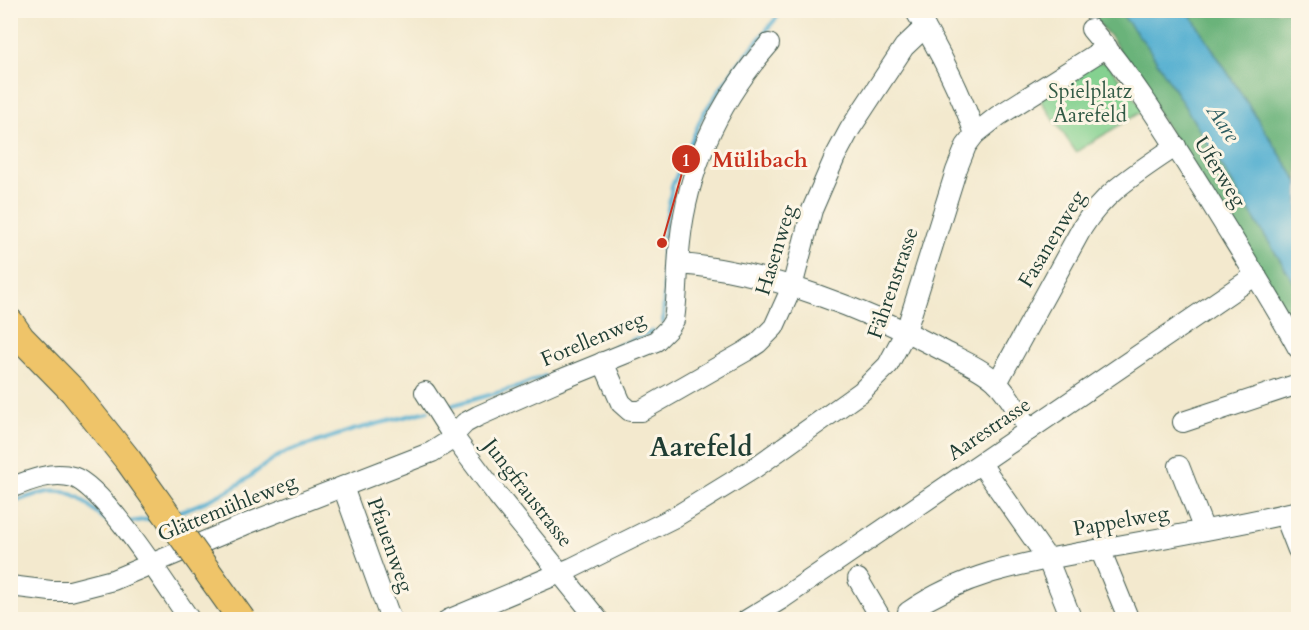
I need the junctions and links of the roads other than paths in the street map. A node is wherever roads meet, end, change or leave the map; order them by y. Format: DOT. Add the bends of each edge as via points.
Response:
graph roads {
  1 [pos="920,19"];
  2 [pos="1091,28"];
  3 [pos="769,44"];
  4 [pos="1107,47"];
  5 [pos="975,134"];
  6 [pos="1176,146"];
  7 [pos="679,264"];
  8 [pos="1256,275"];
  9 [pos="792,287"];
  10 [pos="14,331"];
  11 [pos="906,331"];
  12 [pos="1299,348"];
  13 [pos="603,362"];
  14 [pos="997,383"];
  15 [pos="1299,384"];
  16 [pos="425,392"];
  17 [pos="1183,422"];
  18 [pos="1029,430"];
  19 [pos="453,435"];
  20 [pos="981,464"];
  21 [pos="1179,466"];
  22 [pos="343,487"];
  23 [pos="10,488"];
  24 [pos="1291,512"];
  25 [pos="1204,530"];
  26 [pos="1100,549"];
  27 [pos="1299,550"];
  28 [pos="1047,558"];
  29 [pos="152,565"];
  30 [pos="560,573"];
  31 [pos="858,579"];
  32 [pos="10,586"];
  33 [pos="908,612"];
  34 [pos="190,620"];
  35 [pos="243,620"];
  36 [pos="391,620"];
  37 [pos="447,620"];
  38 [pos="598,620"];
  39 [pos="747,620"];
  40 [pos="882,620"];
  41 [pos="1072,620"];
  42 [pos="1129,620"];
  1 -- 5 [label="street" via="953,78"];
  1 -- 9 [label="street, Hasenweg" via="835,157 812,210"];
  2 -- 4 [label="street, Uferweg"];
  3 -- 7 [label="street, Forellenweg" via="736,85 705,143 685,212"];
  4 -- 5 [label="street, Fährenstrasse"];
  4 -- 6 [label="street, Uferweg"];
  5 -- 11 [label="street, Fährenstrasse" via="960,158"];
  6 -- 8 [label="street, Uferweg"];
  6 -- 14 [label="street, Fasanenweg" via="1122,183 1093,212"];
  7 -- 9 [label="street"];
  7 -- 13 [label="street, Forellenweg" via="676,308 669,328 656,341"];
  8 -- 12 [label="street, Uferweg"];
  8 -- 18 [label="street, Aarestrasse"];
  9 -- 11 [label="street"];
  9 -- 13 [label="street, Hasenweg" via="780,318 758,343 641,411 630,411 621,403"];
  10 -- 35 [label="highway, bridge" via="73,391 128,460"];
  11 -- 14 [label="street"];
  11 -- 30 [label="street, Fährenstrasse" via="888,365 867,385 753,469 675,517"];
  13 -- 19 [label="street, Forellenweg" via="478,416"];
  14 -- 18 [label="street"];
  15 -- 17 [label="street"];
  16 -- 19 [label="street, Jungfraustrasse"];
  18 -- 20 [label="street, Aarestrasse"];
  19 -- 22 [label="street, Glättemühleweg" via="432,452"];
  19 -- 30 [label="street, Jungfraustrasse"];
  20 -- 28 [label="street"];
  20 -- 39 [label="street, Aarestrasse"];
  21 -- 25 [label="street, Pappelweg"];
  22 -- 29 [label="street, Glättemühleweg"];
  22 -- 36 [label="street, Pfauenweg"];
  23 -- 29 [label="street" via="57,475 89,486"];
  24 -- 25 [label="street, Pappelweg"];
  24 -- 27 [label="street"];
  25 -- 26 [label="street, Pappelweg"];
  26 -- 28 [label="street, Pappelweg"];
  26 -- 42 [label="street"];
  28 -- 33 [label="street, Pappelweg" via="965,580"];
  28 -- 41 [label="street"];
  29 -- 32 [label="street, Glättemühleweg" via="70,591"];
  29 -- 34 [label="street"];
  30 -- 37 [label="street"];
  30 -- 38 [label="street, Jungfraustrasse"];
  31 -- 40 [label="street"];
}
